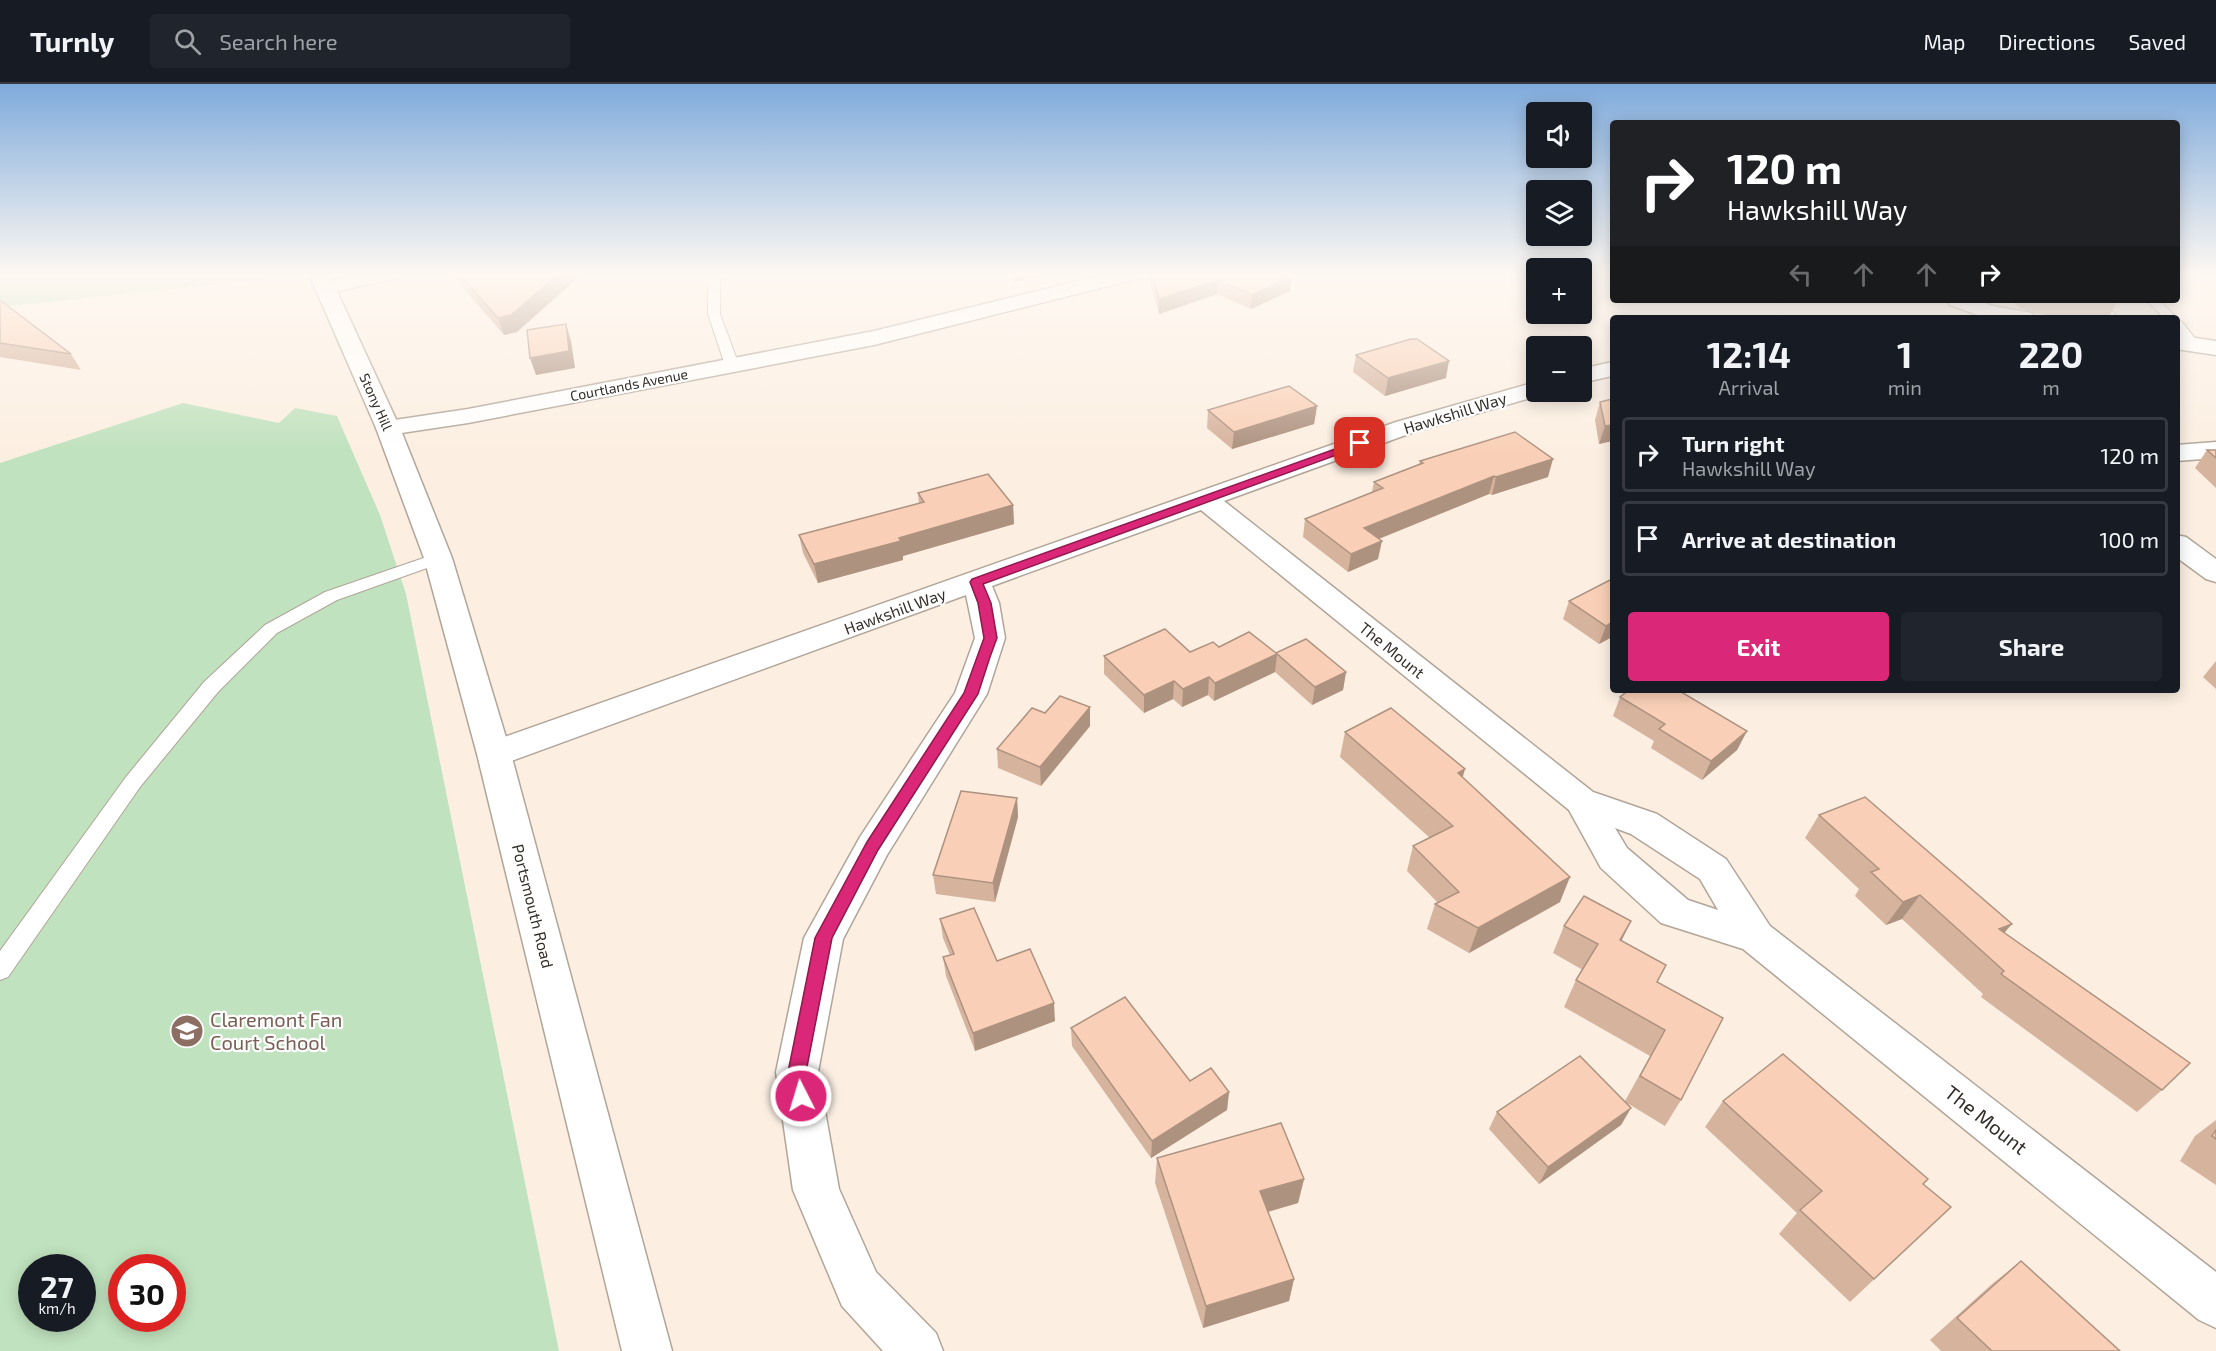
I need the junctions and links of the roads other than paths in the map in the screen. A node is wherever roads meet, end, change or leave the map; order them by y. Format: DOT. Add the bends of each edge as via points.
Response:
graph roads {
  1 [pos="345,333"];
  2 [pos="721,333"];
  3 [pos="893,333"];
  4 [pos="2185,343"];
  5 [pos="2216,348"];
  6 [pos="732,365"];
  7 [pos="1610,369"];
  8 [pos="1592,374"];
  9 [pos="1526,392"];
  10 [pos="388,428"];
  11 [pos="2216,450"];
  12 [pos="2180,453"];
  13 [pos="403,465"];
  14 [pos="1204,499"];
  15 [pos="2180,546"];
  16 [pos="438,558"];
  17 [pos="2216,573"];
  18 [pos="976,582"];
  19 [pos="494,754"];
  20 [pos="1581,801"];
  21 [pos="1756,938"];
  22 [pos="0,970"];
  23 [pos="2216,1303"];
  24 [pos="647,1351"];
  25 [pos="918,1351"];
  1 -- 10 [label="street, Stony Hill"];
  2 -- 6 [label="lane"];
  3 -- 6 [label="street, Courtlands Avenue"];
  4 -- 5 [label="street"];
  6 -- 10 [label="street, Courtlands Avenue"];
  7 -- 8 [label="street"];
  9 -- 14 [label="street, Hawkshill Way" via="1405,427"];
  10 -- 13 [label="street, Stony Hill"];
  11 -- 12 [label="street"];
  13 -- 16 [label="street, Portsmouth Road"];
  14 -- 18 [label="street, Hawkshill Way"];
  14 -- 20 [label="street, The Mount"];
  15 -- 17 [label="street"];
  16 -- 19 [label="street, Portsmouth Road"];
  16 -- 22 [label="lane" via="331,596 271,629 211,687 133,782"];
  18 -- 19 [label="street, Hawkshill Way"];
  18 -- 25 [label="street" via="990,638 971,694 873,847 824,938 797,1072 816,1190 859,1289"];
  19 -- 24 [label="street, Portsmouth Road"];
  20 -- 21 [label="street, The Mount" via="1644,824 1713,869"];
  20 -- 21 [label="street, The Mount" via="1614,858 1675,912"];
  21 -- 23 [label="street, The Mount"];
}
